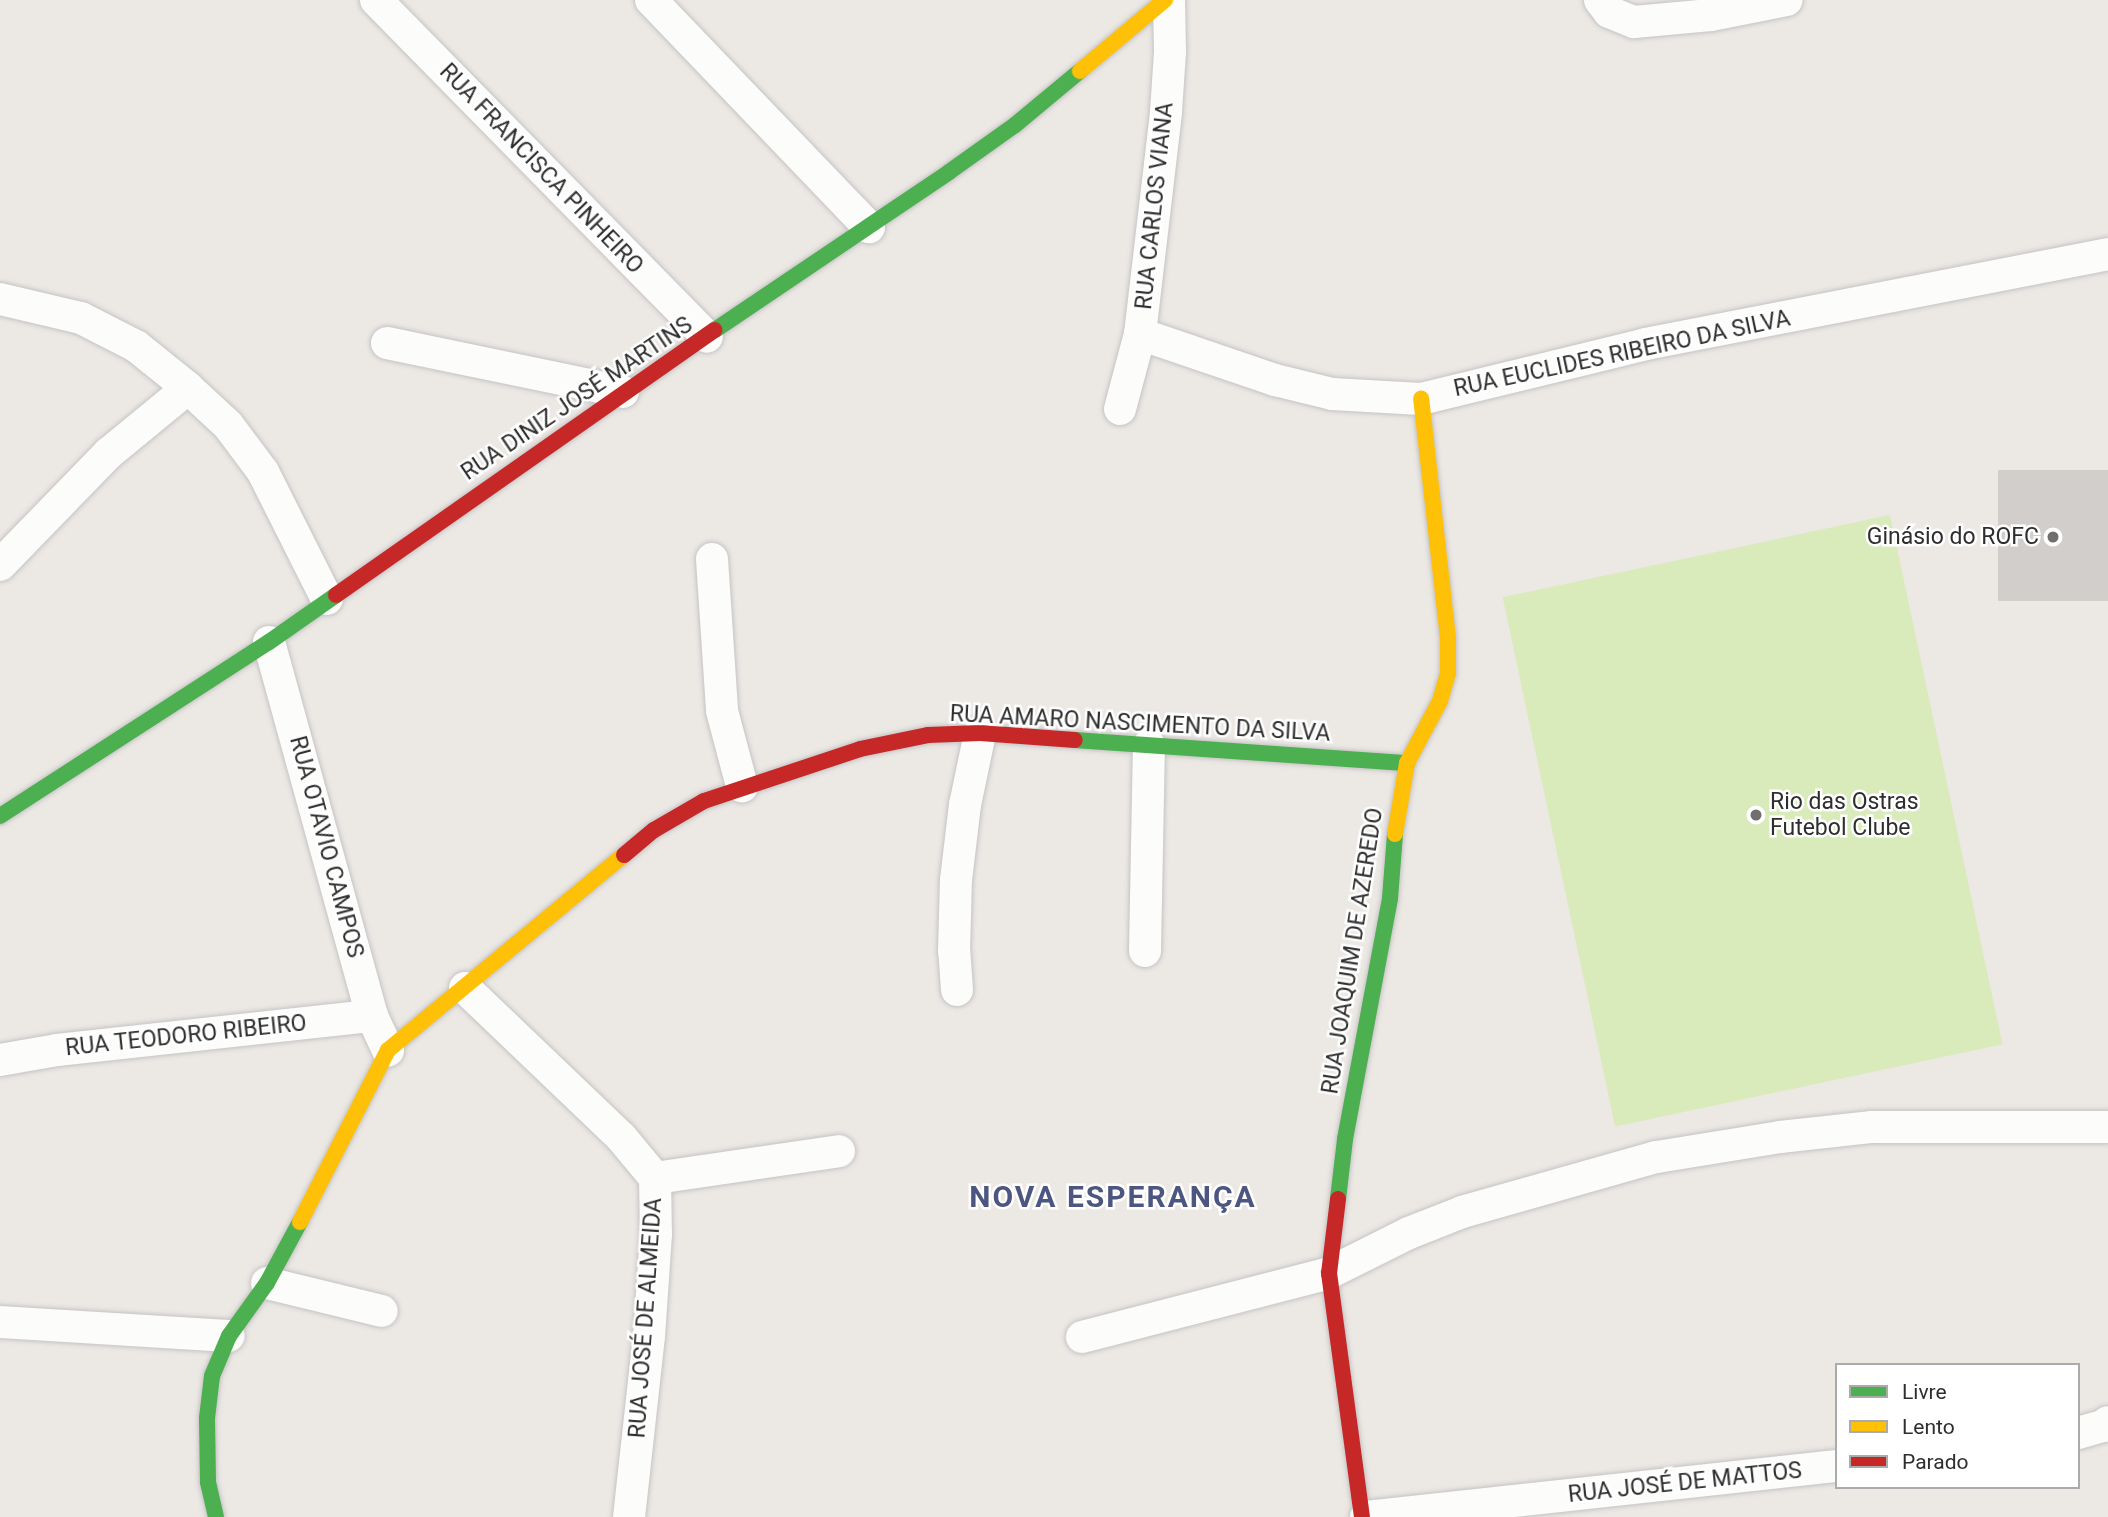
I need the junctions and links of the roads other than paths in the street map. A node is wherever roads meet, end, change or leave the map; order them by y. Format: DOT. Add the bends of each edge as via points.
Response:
graph roads {
  1 [pos="376,0"];
  2 [pos="651,0"];
  3 [pos="1167,0"];
  4 [pos="1600,0"];
  5 [pos="1787,0"];
  6 [pos="869,227"];
  7 [pos="2108,254"];
  8 [pos="0,299"];
  9 [pos="1140,334"];
  10 [pos="707,337"];
  11 [pos="387,343"];
  12 [pos="188,388"];
  13 [pos="623,392"];
  14 [pos="1421,399"];
  15 [pos="1120,409"];
  16 [pos="712,559"];
  17 [pos="0,565"];
  18 [pos="327,599"];
  19 [pos="269,642"];
  20 [pos="980,733"];
  21 [pos="1149,745"];
  22 [pos="1407,763"];
  23 [pos="742,786"];
  24 [pos="0,816"];
  25 [pos="1145,951"];
  26 [pos="465,988"];
  27 [pos="957,990"];
  28 [pos="372,1016"];
  29 [pos="388,1050"];
  30 [pos="0,1060"];
  31 [pos="2108,1127"];
  32 [pos="839,1151"];
  33 [pos="655,1178"];
  34 [pos="1329,1273"];
  35 [pos="267,1283"];
  36 [pos="382,1311"];
  37 [pos="0,1322"];
  38 [pos="229,1336"];
  39 [pos="1082,1337"];
  40 [pos="2108,1422"];
  41 [pos="2080,1432"];
  42 [pos="1835,1466"];
  43 [pos="216,1517"];
  44 [pos="629,1517"];
  45 [pos="1364,1517"];
  1 -- 10 [label="street, RUA FRANCISCA PINHEIRO"];
  2 -- 6 [label="street"];
  3 -- 6 [label="street, RUA DINIZ JOSÉ MARTINS" via="1015,125"];
  3 -- 9 [label="street, RUA CARLOS VIANA" via="1166,112"];
  4 -- 5 [label="street" via="1609,12 1634,22 1711,15"];
  6 -- 10 [label="street, RUA DINIZ JOSÉ MARTINS"];
  7 -- 14 [label="street, RUA EUCLIDES RIBEIRO DA SILVA" via="1646,344"];
  8 -- 12 [label="street" via="81,318 136,346"];
  9 -- 14 [label="street, RUA EUCLIDES RIBEIRO DA SILVA" via="1321,391"];
  9 -- 15 [label="street, RUA CARLOS VIANA"];
  10 -- 13 [label="street, RUA DINIZ JOSÉ MARTINS"];
  11 -- 13 [label="street"];
  12 -- 17 [label="street" via="109,453"];
  12 -- 18 [label="street" via="228,425 263,472"];
  13 -- 18 [label="street, RUA DINIZ JOSÉ MARTINS"];
  14 -- 22 [label="street, RUA JOAQUIM DE AZEREDO" via="1448,638 1447,673 1440,701"];
  16 -- 23 [label="street" via="722,711"];
  18 -- 19 [label="street, RUA DINIZ JOSÉ MARTINS"];
  19 -- 24 [label="street, RUA DINIZ JOSÉ MARTINS"];
  19 -- 28 [label="street, RUA OTAVIO CAMPOS"];
  20 -- 21 [label="street, RUA AMARO NASCIMENTO DA SILVA"];
  20 -- 23 [label="street, RUA AMARO NASCIMENTO DA SILVA" via="928,735 860,749"];
  20 -- 27 [label="street" via="956,880"];
  21 -- 22 [label="street, RUA AMARO NASCIMENTO DA SILVA"];
  21 -- 25 [label="street"];
  22 -- 34 [label="street, RUA JOAQUIM DE AZEREDO" via="1396,822 1390,898 1345,1139"];
  23 -- 26 [label="street, RUA AMARO NASCIMENTO DA SILVA" via="704,801 634,845"];
  26 -- 29 [label="street, RUA AMARO NASCIMENTO DA SILVA"];
  26 -- 33 [label="street, RUA JOSÉ DE ALMEIDA" via="621,1137"];
  28 -- 29 [label="street, RUA OTAVIO CAMPOS"];
  28 -- 30 [label="street, RUA TEODORO RIBEIRO"];
  29 -- 35 [label="street, RUA AMARO NASCIMENTO DA SILVA"];
  31 -- 34 [label="street" via="1872,1127 1657,1157 1462,1212"];
  32 -- 33 [label="street"];
  33 -- 44 [label="street, RUA JOSÉ DE ALMEIDA" via="649,1336"];
  34 -- 39 [label="street"];
  34 -- 45 [label="street, RUA JOAQUIM DE AZEREDO"];
  35 -- 36 [label="street"];
  35 -- 38 [label="street, RUA AMARO NASCIMENTO DA SILVA"];
  37 -- 38 [label="street"];
  38 -- 43 [label="street, RUA AMARO NASCIMENTO DA SILVA" via="212,1376 207,1418 208,1482"];
  40 -- 41 [label="street"];
  42 -- 45 [label="street, RUA JOSÉ DE MATTOS"];
}
